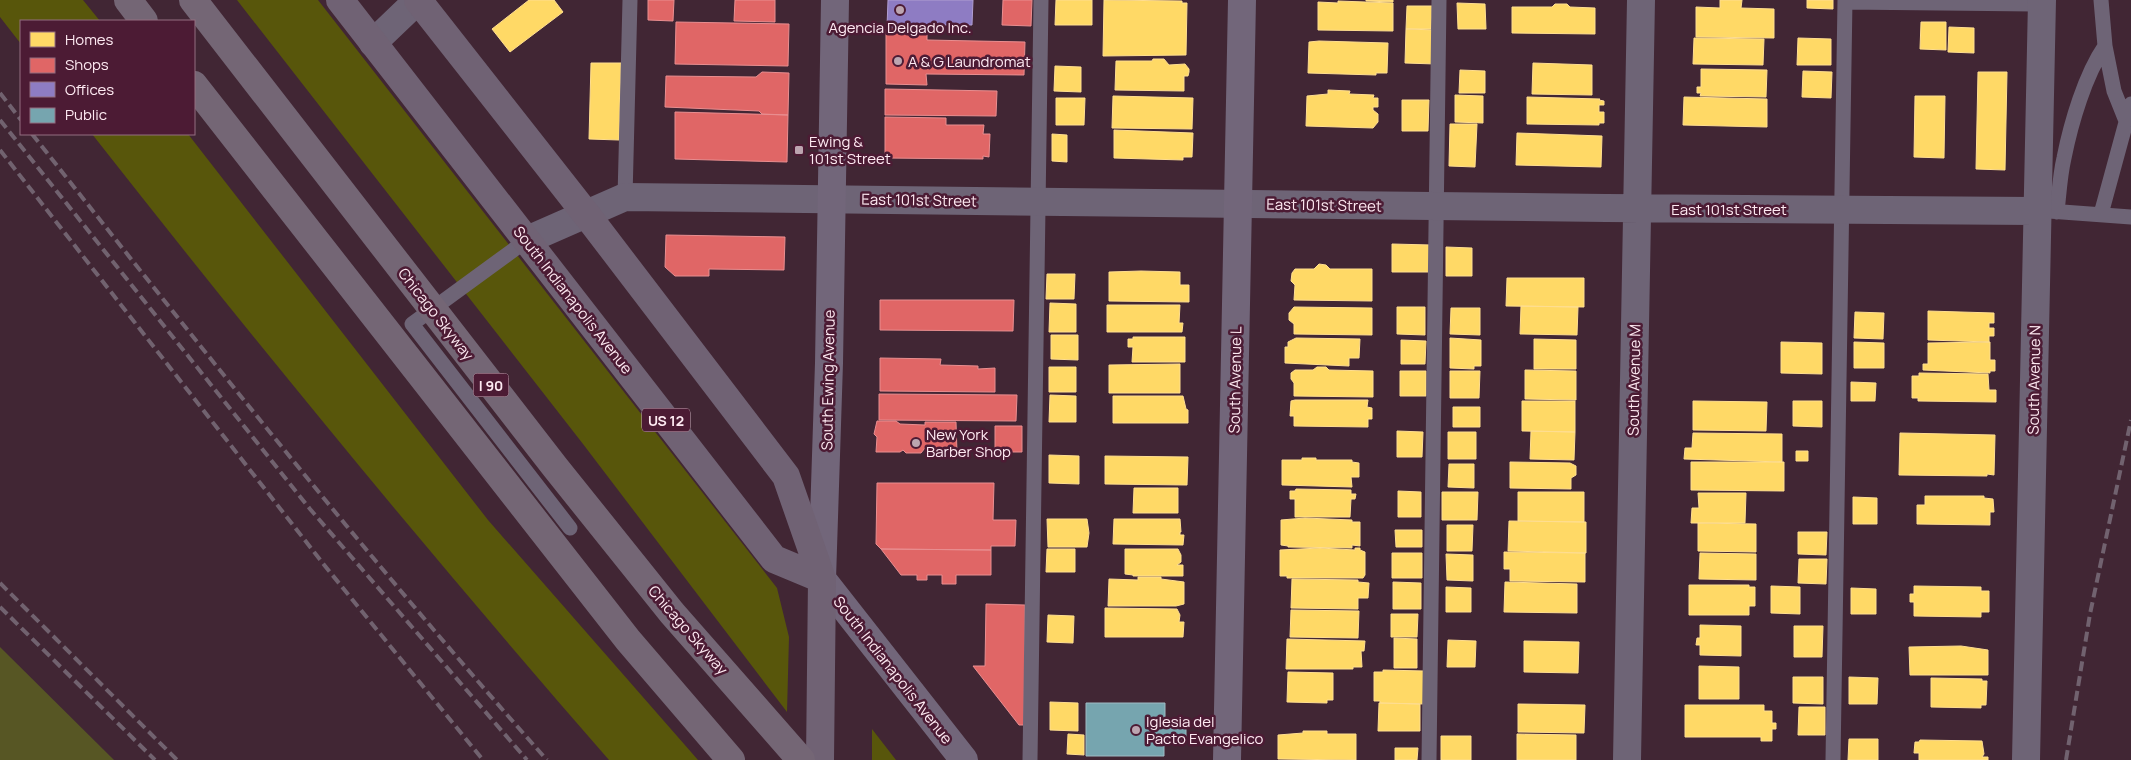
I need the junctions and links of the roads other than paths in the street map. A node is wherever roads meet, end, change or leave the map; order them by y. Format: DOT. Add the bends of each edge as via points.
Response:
graph roads {
  1 [pos="128,0"];
  2 [pos="193,0"];
  3 [pos="340,0"];
  4 [pos="418,0"];
  5 [pos="630,0"];
  6 [pos="835,0"];
  7 [pos="1041,0"];
  8 [pos="1242,0"];
  9 [pos="1439,0"];
  10 [pos="1641,0"];
  11 [pos="2101,0"];
  12 [pos="1845,1"];
  13 [pos="2042,2"];
  14 [pos="143,20"];
  15 [pos="373,43"];
  16 [pos="2105,46"];
  17 [pos="195,86"];
  18 [pos="2131,104"];
  19 [pos="2126,121"];
  20 [pos="625,197"];
  21 [pos="831,199"];
  22 [pos="1037,202"];
  23 [pos="1239,204"];
  24 [pos="1436,206"];
  25 [pos="1637,208"];
  26 [pos="1842,210"];
  27 [pos="2047,211"];
  28 [pos="586,214"];
  29 [pos="2101,214"];
  30 [pos="2131,217"];
  31 [pos="526,240"];
  32 [pos="570,528"];
  33 [pos="822,579"];
  34 [pos="731,760"];
  35 [pos="802,760"];
  36 [pos="820,760"];
  37 [pos="964,760"];
  38 [pos="1030,760"];
  39 [pos="1228,760"];
  40 [pos="1429,760"];
  41 [pos="1627,760"];
  42 [pos="1832,760"];
  43 [pos="2026,760"];
  1 -- 14 [label="highway"];
  2 -- 35 [label="highway, Chicago Skyway / I 90, bridge" via="573,490 672,613"];
  3 -- 15 [label="main road, South Indianapolis Avenue / US 12"];
  4 -- 15 [label="street"];
  4 -- 28 [label="main road, South Indianapolis Avenue"];
  5 -- 20 [label="lane"];
  6 -- 21 [label="main road, South Ewing Avenue"];
  7 -- 22 [label="lane"];
  8 -- 23 [label="main road, South Avenue L"];
  9 -- 24 [label="lane"];
  10 -- 25 [label="street, South Avenue M"];
  11 -- 16 [label="lane"];
  12 -- 13 [label="lane"];
  12 -- 26 [label="lane"];
  13 -- 27 [label="street, South Avenue N"];
  15 -- 31 [label="main road, South Indianapolis Avenue / US 12"];
  16 -- 19 [label="lane" via="2114,91"];
  16 -- 27 [label="lane" via="2088,77"];
  17 -- 34 [label="highway" via="628,640"];
  18 -- 19 [label="lane"];
  19 -- 29 [label="lane"];
  20 -- 21 [label="street, East 101st Street"];
  20 -- 28 [label="street, East 101st Street"];
  21 -- 22 [label="street, East 101st Street"];
  21 -- 33 [label="main road, South Ewing Avenue"];
  22 -- 23 [label="street, East 101st Street"];
  22 -- 38 [label="lane"];
  23 -- 24 [label="street, East 101st Street"];
  23 -- 39 [label="main road, South Avenue L"];
  24 -- 25 [label="street, East 101st Street"];
  24 -- 40 [label="lane"];
  25 -- 26 [label="street, East 101st Street"];
  25 -- 41 [label="street, South Avenue M"];
  26 -- 27 [label="street, East 101st Street"];
  26 -- 42 [label="lane"];
  27 -- 29 [label="lane, East 101st Street"];
  27 -- 43 [label="street, South Avenue N"];
  28 -- 31 [label="street, East 101st Street"];
  28 -- 33 [label="main road, South Indianapolis Avenue" via="786,476"];
  29 -- 30 [label="lane, East 101st Street"];
  31 -- 32 [label="lane" via="412,324"];
  31 -- 33 [label="main road, South Indianapolis Avenue / US 12" via="774,559"];
  33 -- 36 [label="main road, South Ewing Avenue"];
  33 -- 37 [label="main road, South Indianapolis Avenue"];
}
